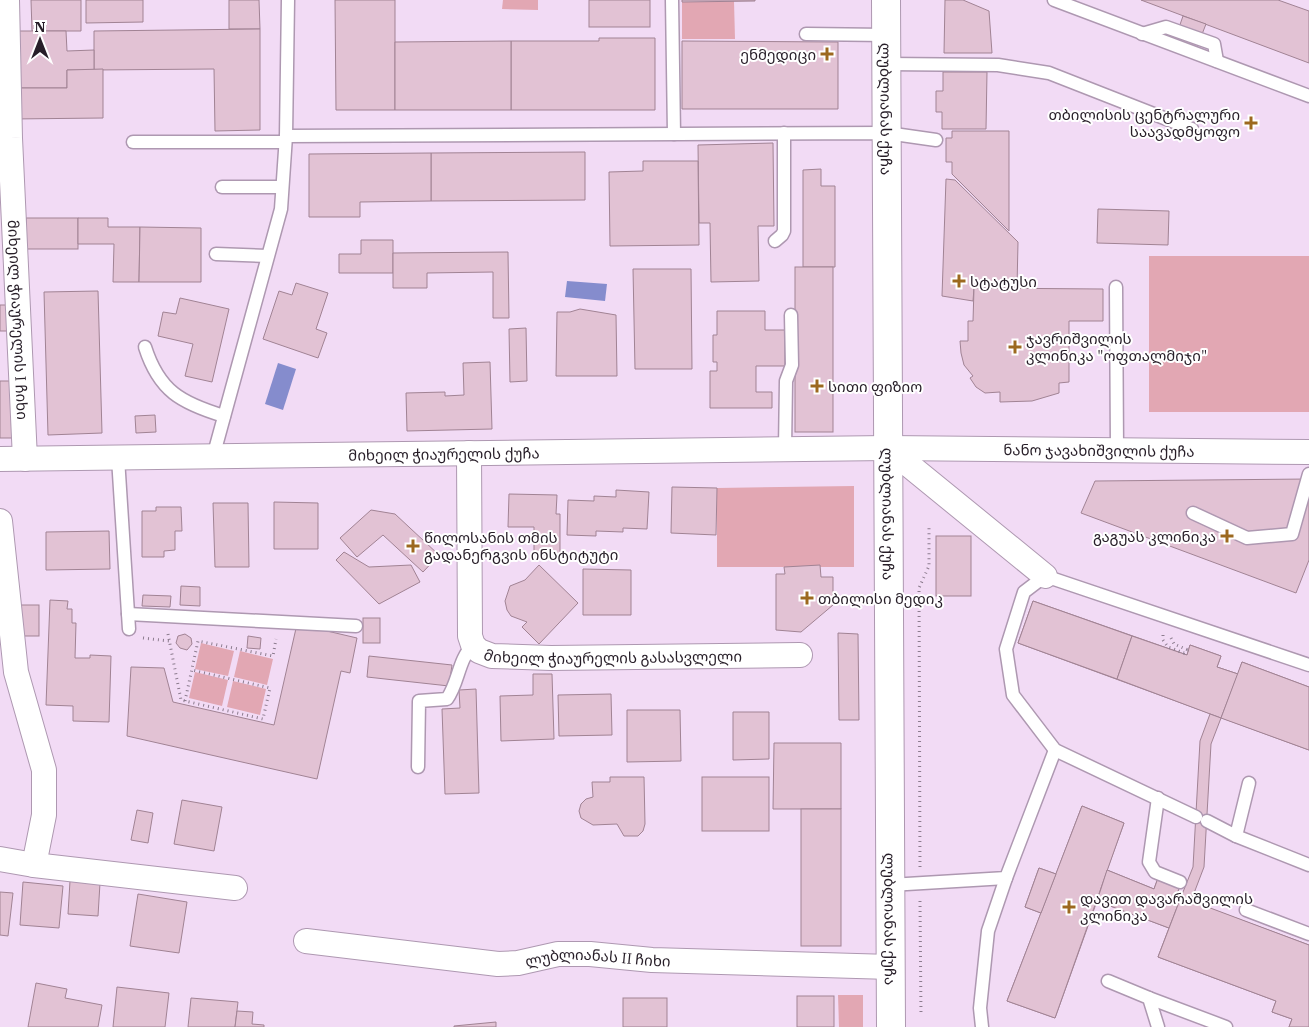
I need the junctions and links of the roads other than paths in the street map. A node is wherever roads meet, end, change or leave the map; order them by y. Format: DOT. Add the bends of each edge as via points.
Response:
graph roads {
  1 [pos="7,0"];
  2 [pos="288,0"];
  3 [pos="672,0"];
  4 [pos="886,0"];
  5 [pos="1054,0"];
  6 [pos="806,34"];
  7 [pos="886,35"];
  8 [pos="886,64"];
  9 [pos="1309,96"];
  10 [pos="1192,129"];
  11 [pos="784,133"];
  12 [pos="886,133"];
  13 [pos="674,134"];
  14 [pos="5,138"];
  15 [pos="286,139"];
  16 [pos="936,140"];
  17 [pos="132,142"];
  18 [pos="222,187"];
  19 [pos="282,187"];
  20 [pos="775,241"];
  21 [pos="216,254"];
  22 [pos="268,256"];
  23 [pos="1116,287"];
  24 [pos="791,315"];
  25 [pos="145,347"];
  26 [pos="224,416"];
  27 [pos="888,448"];
  28 [pos="785,449"];
  29 [pos="1118,450"];
  30 [pos="1309,452"];
  31 [pos="469,453"];
  32 [pos="213,456"];
  33 [pos="118,458"];
  34 [pos="0,459"];
  35 [pos="25,459"];
  36 [pos="1309,474"];
  37 [pos="1193,513"];
  38 [pos="0,522"];
  39 [pos="1045,576"];
  40 [pos="128,614"];
  41 [pos="356,626"];
  42 [pos="129,629"];
  43 [pos="473,645"];
  44 [pos="800,655"];
  45 [pos="1309,665"];
  46 [pos="1055,750"];
  47 [pos="418,767"];
  48 [pos="1250,783"];
  49 [pos="1158,798"];
  50 [pos="1236,836"];
  51 [pos="0,859"];
  52 [pos="34,865"];
  53 [pos="1309,865"];
  54 [pos="1006,878"];
  55 [pos="1180,882"];
  56 [pos="890,885"];
  57 [pos="235,888"];
  58 [pos="1246,910"];
  59 [pos="1309,934"];
  60 [pos="306,941"];
  61 [pos="891,967"];
  62 [pos="1108,981"];
  63 [pos="1149,998"];
  64 [pos="891,1027"];
  65 [pos="982,1027"];
  66 [pos="1158,1027"];
  67 [pos="1226,1027"];
  1 -- 14 [label="street, მიხეილ ჭიაურელის I ჩიხი"];
  2 -- 15 [label="lane"];
  3 -- 13 [label="lane"];
  4 -- 7 [label="street, ლუბლიანას ქუჩა"];
  5 -- 9 [label="lane"];
  6 -- 7 [label="lane"];
  7 -- 8 [label="street, ლუბლიანას ქუჩა"];
  8 -- 10 [label="lane" via="998,65 1049,73"];
  8 -- 12 [label="street, ლუბლიანას ქუჩა"];
  11 -- 12 [label="lane"];
  11 -- 13 [label="lane"];
  11 -- 20 [label="lane" via="784,231"];
  12 -- 16 [label="lane"];
  12 -- 27 [label="street, ლუბლიანას ქუჩა"];
  13 -- 15 [label="lane"];
  14 -- 35 [label="street, მიხეილ ჭიაურელის I ჩიხი"];
  15 -- 17 [label="lane"];
  15 -- 19 [label="lane"];
  18 -- 19 [label="lane"];
  19 -- 22 [label="lane"];
  21 -- 22 [label="lane"];
  22 -- 26 [label="lane"];
  23 -- 29 [label="lane"];
  24 -- 28 [label="lane" via="792,365 786,381"];
  25 -- 26 [label="lane" via="150,365 164,386 179,399"];
  26 -- 32 [label="lane"];
  27 -- 28 [label="street, მიხეილ ჭიაურელის ქუჩა"];
  27 -- 29 [label="street, ნანო ჯავახიშვილის ქუჩა"];
  27 -- 39 [label="street"];
  27 -- 56 [label="street, ლუბლიანას ქუჩა"];
  28 -- 31 [label="street, მიხეილ ჭიაურელის ქუჩა"];
  29 -- 30 [label="street, ნანო ჯავახიშვილის ქუჩა"];
  31 -- 32 [label="street, მიხეილ ჭიაურელის ქუჩა"];
  31 -- 43 [label="street, მიხეილ ჭიაურელის გასასვლელი" via="470,636"];
  32 -- 33 [label="street, მიხეილ ჭიაურელის ქუჩა"];
  33 -- 35 [label="street, მიხეილ ჭიაურელის ქუჩა"];
  33 -- 40 [label="lane"];
  34 -- 35 [label="street, მიხეილ ჭიაურელის ქუჩა"];
  36 -- 37 [label="lane" via="1292,534 1248,538"];
  38 -- 52 [label="street" via="16,672 44,770 44,815"];
  39 -- 45 [label="lane"];
  39 -- 46 [label="lane" via="1024,592 1006,649 1013,695"];
  40 -- 41 [label="lane"];
  40 -- 42 [label="lane"];
  43 -- 44 [label="street, მიხეილ ჭიაურელის გასასვლელი" via="479,652 492,656 541,658"];
  43 -- 47 [label="lane" via="465,653 447,699 419,701"];
  46 -- 49 [label="lane"];
  46 -- 54 [label="lane"];
  48 -- 50 [label="lane"];
  49 -- 50 [label="lane"];
  49 -- 55 [label="lane" via="1148,862 1155,872"];
  50 -- 53 [label="lane"];
  51 -- 52 [label="street"];
  52 -- 57 [label="street"];
  54 -- 56 [label="lane"];
  54 -- 65 [label="lane" via="988,931 980,1008"];
  56 -- 61 [label="street, ლუბლიანას ქუჩა"];
  58 -- 59 [label="lane"];
  60 -- 61 [label="street, ლუბლიანას II ჩიხი" via="498,964 518,964 558,954 590,954 652,960"];
  61 -- 64 [label="street, ლუბლიანას ქუჩა"];
  62 -- 63 [label="lane"];
  63 -- 66 [label="lane"];
  63 -- 67 [label="lane"];
}
